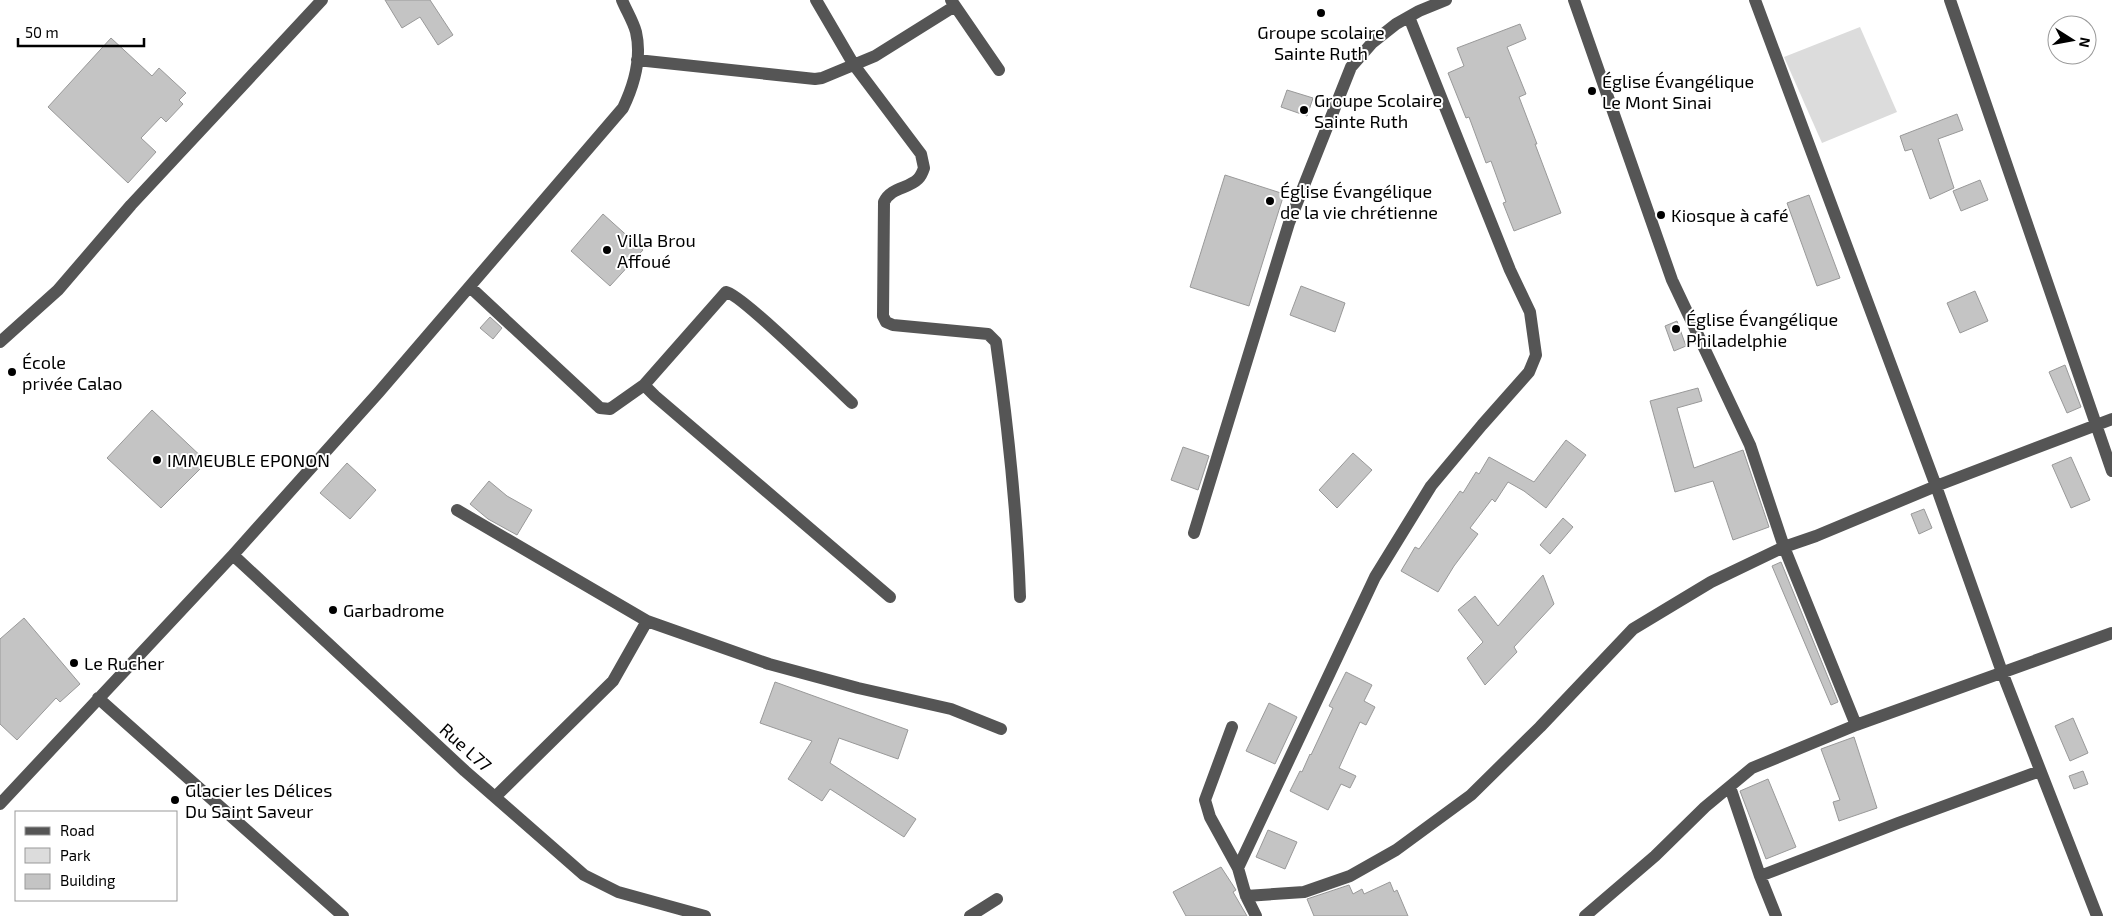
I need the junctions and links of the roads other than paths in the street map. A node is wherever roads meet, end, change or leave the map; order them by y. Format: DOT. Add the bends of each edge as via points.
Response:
graph roads {
  1 [pos="322,0"];
  2 [pos="622,0"];
  3 [pos="816,0"];
  4 [pos="1446,0"];
  5 [pos="1574,0"];
  6 [pos="1755,0"];
  7 [pos="1950,0"];
  8 [pos="953,3"];
  9 [pos="1409,17"];
  10 [pos="637,60"];
  11 [pos="854,65"];
  12 [pos="999,70"];
  13 [pos="470,287"];
  14 [pos="0,342"];
  15 [pos="644,385"];
  16 [pos="852,403"];
  17 [pos="2112,419"];
  18 [pos="2095,425"];
  19 [pos="2112,471"];
  20 [pos="1936,486"];
  21 [pos="457,510"];
  22 [pos="1194,533"];
  23 [pos="1784,547"];
  24 [pos="233,555"];
  25 [pos="890,597"];
  26 [pos="1020,597"];
  27 [pos="647,621"];
  28 [pos="2112,633"];
  29 [pos="2002,672"];
  30 [pos="98,698"];
  31 [pos="1856,725"];
  32 [pos="1232,727"];
  33 [pos="1001,728"];
  34 [pos="2040,771"];
  35 [pos="1730,787"];
  36 [pos="495,797"];
  37 [pos="0,804"];
  38 [pos="1238,868"];
  39 [pos="1760,876"];
  40 [pos="1246,896"];
  41 [pos="997,899"];
  42 [pos="343,916"];
  43 [pos="705,916"];
  44 [pos="970,916"];
  45 [pos="1256,916"];
  46 [pos="1585,916"];
  47 [pos="1776,916"];
  48 [pos="2097,916"];
  1 -- 14 [label="street" via="131,205 58,290"];
  2 -- 10 [label="street" via="636,33"];
  3 -- 11 [label="street"];
  4 -- 9 [label="street"];
  5 -- 23 [label="street" via="1672,280 1750,445"];
  6 -- 20 [label="street"];
  7 -- 18 [label="street"];
  8 -- 11 [label="street" via="875,56"];
  8 -- 12 [label="street"];
  9 -- 22 [label="street" via="1372,43 1352,67 1288,223"];
  9 -- 38 [label="street" via="1510,270 1530,312 1536,355 1529,372 1431,486 1374,577"];
  10 -- 11 [label="street" via="815,79"];
  10 -- 13 [label="street" via="634,84 624,108"];
  11 -- 26 [label="street" via="921,154 924,168 919,179 893,192 884,202 883,316 886,322 988,334 996,342 1016,512"];
  13 -- 15 [label="street" via="600,408 610,409"];
  13 -- 24 [label="street"];
  15 -- 16 [label="street" via="726,292 732,293 753,311"];
  15 -- 25 [label="street"];
  17 -- 18 [label="street"];
  18 -- 19 [label="street"];
  18 -- 20 [label="street"];
  20 -- 23 [label="street"];
  20 -- 29 [label="street"];
  21 -- 27 [label="street"];
  23 -- 31 [label="street"];
  23 -- 40 [label="street" via="1711,582 1633,630 1471,795 1396,850 1350,876 1304,892"];
  24 -- 30 [label="street"];
  24 -- 36 [label="street, Rue L77"];
  27 -- 33 [label="street" via="769,664 951,709"];
  27 -- 36 [label="street" via="613,681"];
  28 -- 29 [label="street"];
  29 -- 31 [label="street"];
  29 -- 34 [label="street"];
  30 -- 37 [label="street"];
  30 -- 42 [label="street"];
  31 -- 35 [label="street" via="1752,768"];
  32 -- 38 [label="street" via="1205,800 1210,817"];
  34 -- 39 [label="street"];
  34 -- 48 [label="street"];
  35 -- 39 [label="street"];
  35 -- 46 [label="street"];
  36 -- 43 [label="street, Rue L77" via="584,874 600,884"];
  38 -- 40 [label="street"];
  39 -- 47 [label="street"];
  40 -- 45 [label="street"];
  41 -- 44 [label="street"];
}
